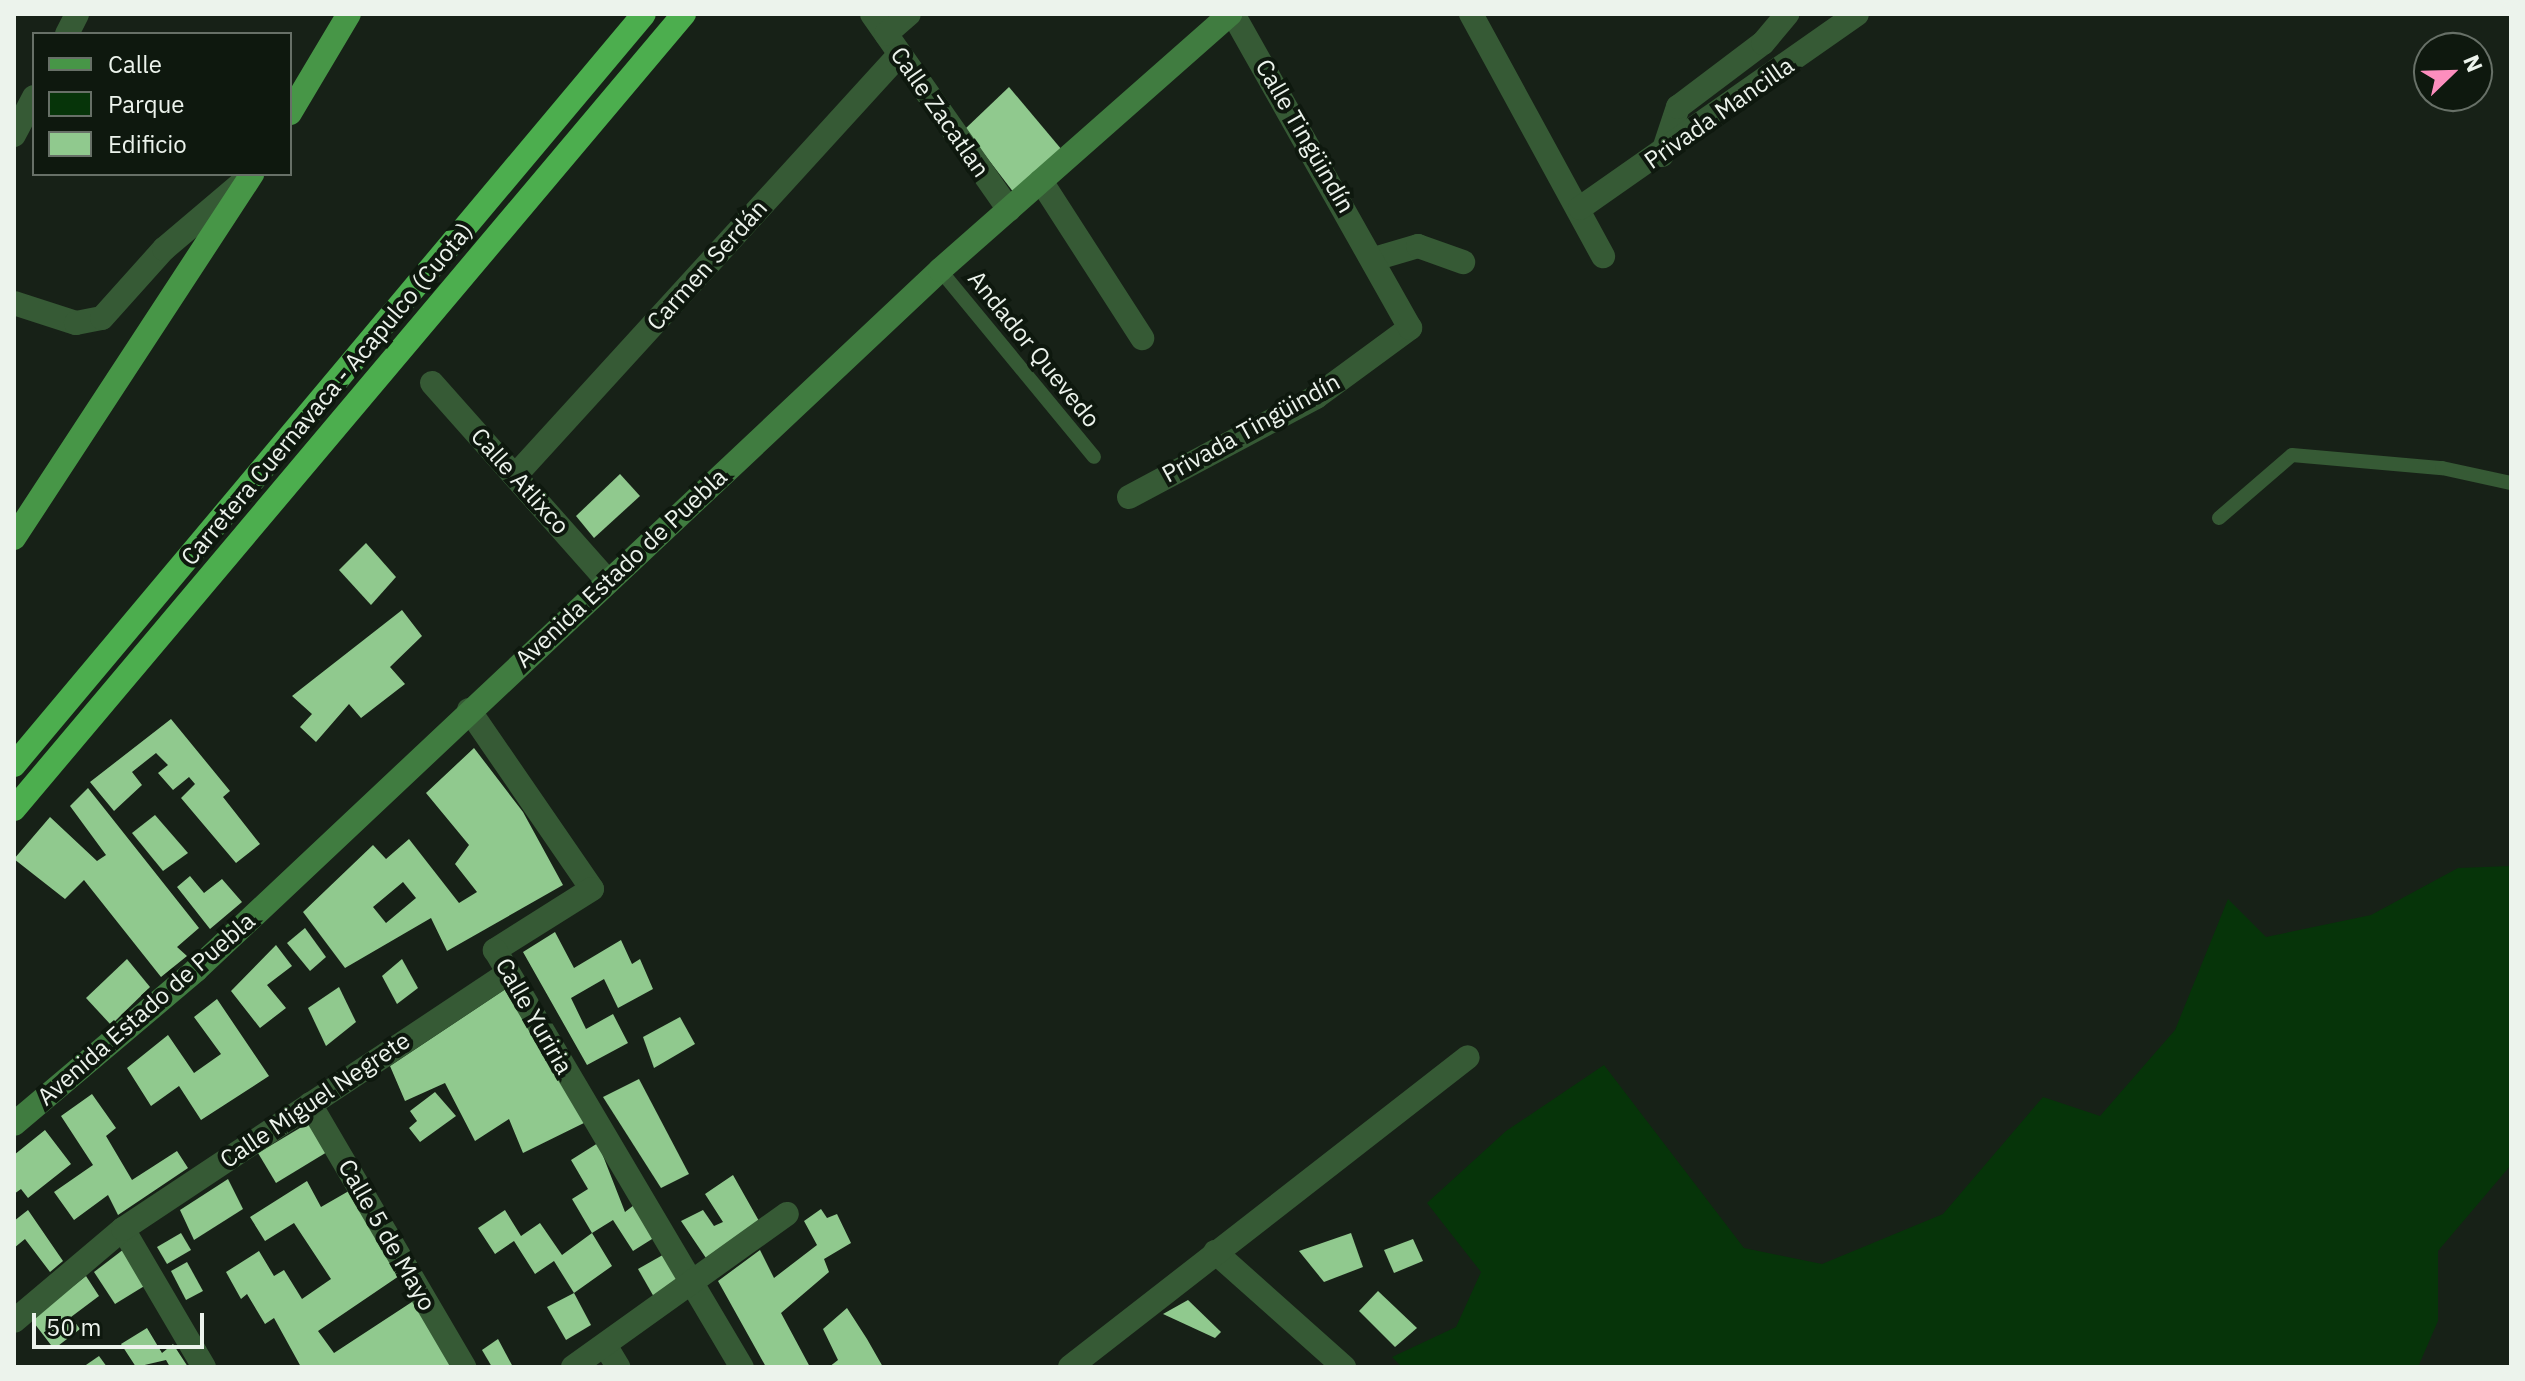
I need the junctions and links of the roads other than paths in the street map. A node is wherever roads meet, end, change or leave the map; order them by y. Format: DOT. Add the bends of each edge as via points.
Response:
graph roads {
  1 [pos="77,14"];
  2 [pos="349,14"];
  3 [pos="644,14"];
  4 [pos="684,14"];
  5 [pos="872,14"];
  6 [pos="909,14"];
  7 [pos="1232,14"];
  8 [pos="1471,14"];
  9 [pos="1787,14"];
  10 [pos="1857,14"];
  11 [pos="68,32"];
  12 [pos="893,44"];
  13 [pos="32,101"];
  14 [pos="292,110"];
  15 [pos="14,135"];
  16 [pos="1662,155"];
  17 [pos="251,176"];
  18 [pos="251,176"];
  19 [pos="1041,181"];
  20 [pos="1580,208"];
  21 [pos="1009,210"];
  22 [pos="1603,256"];
  23 [pos="1374,259"];
  24 [pos="1463,262"];
  25 [pos="940,270"];
  26 [pos="14,303"];
  27 [pos="1410,328"];
  28 [pos="1142,338"];
  29 [pos="432,383"];
  30 [pos="1094,457"];
  31 [pos="515,476"];
  32 [pos="2511,483"];
  33 [pos="1129,497"];
  34 [pos="2219,518"];
  35 [pos="14,538"];
  36 [pos="607,580"];
  37 [pos="469,710"];
  38 [pos="14,765"];
  39 [pos="14,809"];
  40 [pos="508,973"];
  41 [pos="1468,1057"];
  42 [pos="310,1104"];
  43 [pos="14,1124"];
  44 [pos="787,1214"];
  45 [pos="123,1229"];
  46 [pos="1215,1252"];
  47 [pos="692,1285"];
  48 [pos="14,1321"];
  49 [pos="605,1345"];
  50 [pos="204,1367"];
  51 [pos="464,1367"];
  52 [pos="573,1367"];
  53 [pos="618,1367"];
  54 [pos="742,1367"];
  55 [pos="1070,1367"];
  56 [pos="1344,1367"];
  1 -- 11 [label="street"];
  2 -- 14 [label="main road"];
  3 -- 38 [label="highway, Carretera Cuernavaca - Acapulco (Cuota)"];
  4 -- 39 [label="highway, Carretera Cuernavaca - Acapulco (Cuota)"];
  5 -- 12 [label="street, Calle Zacatlan"];
  6 -- 12 [label="street, Carmen Serdán"];
  7 -- 19 [label="street, Avenida Estado de Puebla"];
  7 -- 23 [label="street, Calle Tingüindín"];
  8 -- 20 [label="street"];
  9 -- 16 [label="street" via="1763,43 1678,107"];
  10 -- 16 [label="street, Privada Mancilla"];
  12 -- 21 [label="street, Calle Zacatlan"];
  12 -- 31 [label="street, Carmen Serdán"];
  13 -- 15 [label="street"];
  16 -- 20 [label="street, Privada Mancilla"];
  17 -- 26 [label="street" via="164,249 102,318 76,323"];
  18 -- 35 [label="main road"];
  19 -- 21 [label="street, Avenida Estado de Puebla"];
  19 -- 28 [label="street"];
  20 -- 22 [label="street"];
  21 -- 25 [label="street, Avenida Estado de Puebla"];
  23 -- 24 [label="street" via="1418,246"];
  23 -- 27 [label="street, Calle Tingüindín"];
  25 -- 30 [label="lane, Andador Quevedo"];
  25 -- 36 [label="street, Avenida Estado de Puebla"];
  27 -- 33 [label="street, Privada Tingüindín" via="1316,397"];
  29 -- 31 [label="street, Calle Atlixco"];
  31 -- 36 [label="street, Calle Atlixco"];
  32 -- 34 [label="lane" via="2442,468 2292,455"];
  36 -- 37 [label="street, Avenida Estado de Puebla"];
  37 -- 40 [label="street, Calle Yuriria" via="592,889 495,950"];
  37 -- 43 [label="street, Avenida Estado de Puebla" via="196,970"];
  40 -- 42 [label="street, Calle Miguel Negrete"];
  40 -- 47 [label="street, Calle Yuriria"];
  41 -- 46 [label="street"];
  42 -- 45 [label="street, Calle Miguel Negrete"];
  42 -- 51 [label="street, Calle 5 de Mayo"];
  44 -- 47 [label="street"];
  45 -- 48 [label="street, Calle Miguel Negrete"];
  45 -- 50 [label="street"];
  46 -- 55 [label="street"];
  46 -- 56 [label="street"];
  47 -- 49 [label="street"];
  47 -- 54 [label="street, Calle Yuriria"];
  49 -- 52 [label="street"];
  49 -- 53 [label="street"];
}
